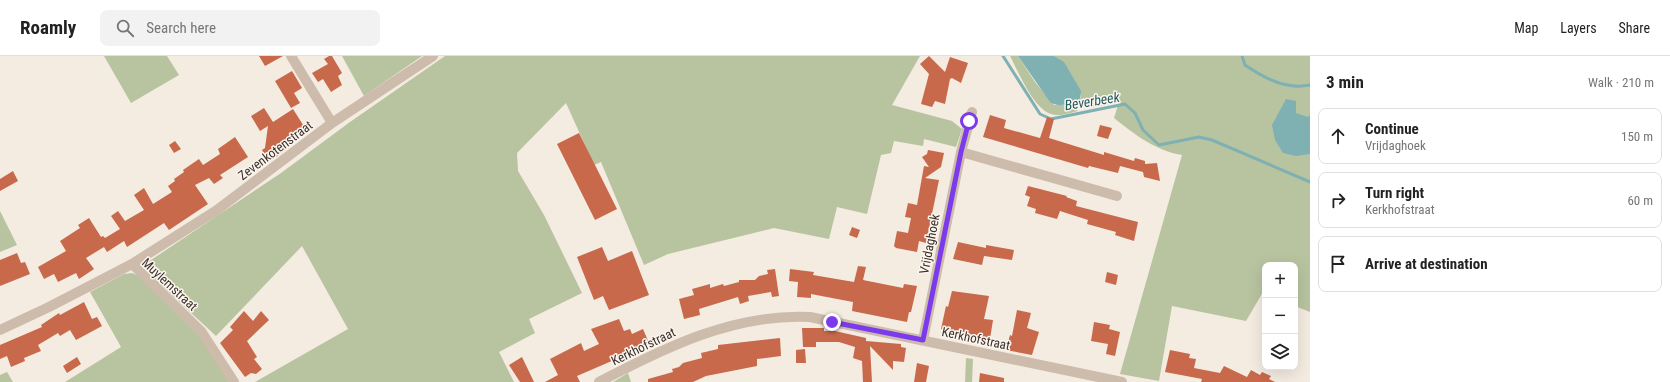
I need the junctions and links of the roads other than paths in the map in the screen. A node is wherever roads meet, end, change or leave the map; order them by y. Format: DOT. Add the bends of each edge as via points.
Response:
graph roads {
  1 [pos="291,56"];
  2 [pos="433,56"];
  3 [pos="972,112"];
  4 [pos="332,123"];
  5 [pos="961,152"];
  6 [pos="1117,196"];
  7 [pos="132,264"];
  8 [pos="0,330"];
  9 [pos="923,340"];
  10 [pos="234,382"];
  11 [pos="599,382"];
  12 [pos="1122,382"];
  1 -- 4 [label="street"];
  2 -- 4 [label="street, Zevenkotenstraat"];
  3 -- 5 [label="street, Vrijdaghoek"];
  4 -- 7 [label="street, Zevenkotenstraat" via="217,210"];
  5 -- 6 [label="street"];
  5 -- 9 [label="street, Vrijdaghoek"];
  7 -- 8 [label="street, Muylemstraat"];
  7 -- 10 [label="street, Muylemstraat" via="201,331"];
  9 -- 11 [label="street, Kerkhofstraat" via="810,317 759,319 684,340"];
  9 -- 12 [label="street, Kerkhofstraat"];
}
